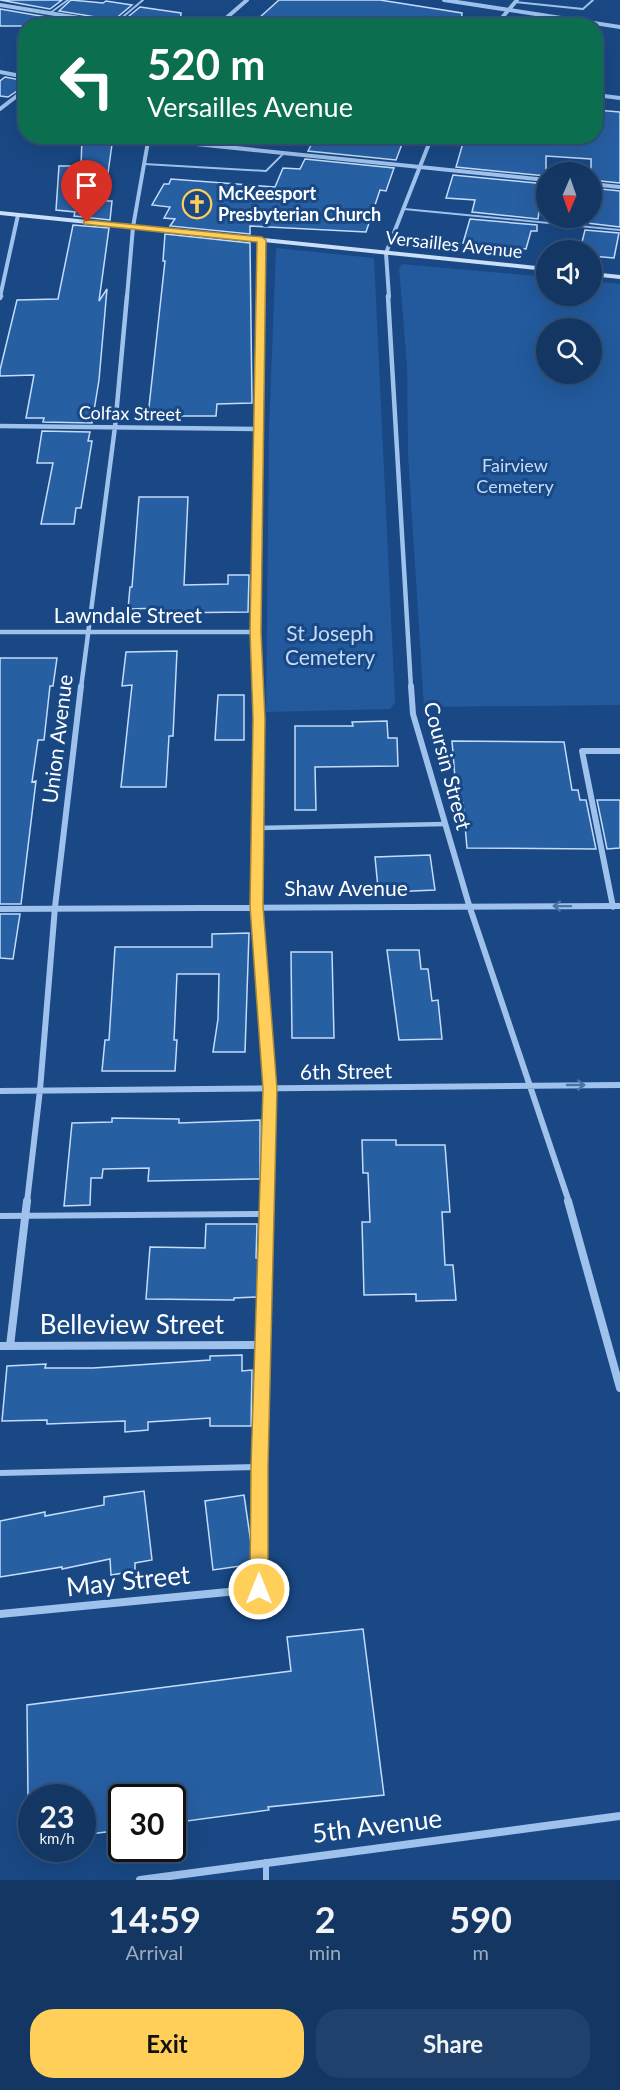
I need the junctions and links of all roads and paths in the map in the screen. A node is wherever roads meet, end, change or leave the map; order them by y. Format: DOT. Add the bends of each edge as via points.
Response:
graph roads {
  1 [pos="68,0"];
  2 [pos="143,0"];
  3 [pos="247,0"];
  4 [pos="444,0"];
  5 [pos="593,0"];
  6 [pos="516,1"];
  7 [pos="0,5"];
  8 [pos="507,10"];
  9 [pos="50,13"];
  10 [pos="79,18"];
  11 [pos="120,18"];
  12 [pos="226,18"];
  13 [pos="501,18"];
  14 [pos="560,18"];
  15 [pos="603,24"];
  16 [pos="620,27"];
  17 [pos="0,72"];
  18 [pos="18,75"];
  19 [pos="18,95"];
  20 [pos="603,95"];
  21 [pos="620,99"];
  22 [pos="0,110"];
  23 [pos="147,144"];
  24 [pos="199,144"];
  25 [pos="429,144"];
  26 [pos="283,154"];
  27 [pos="144,164"];
  28 [pos="420,169"];
  29 [pos="536,179"];
  30 [pos="602,185"];
  31 [pos="620,187"];
  32 [pos="404,209"];
  33 [pos="0,213"];
  34 [pos="18,215"];
  35 [pos="133,227"];
  36 [pos="620,230"];
  37 [pos="262,240"];
  38 [pos="387,253"];
  39 [pos="536,268"];
  40 [pos="602,275"];
  41 [pos="620,277"];
  42 [pos="0,298"];
  43 [pos="0,426"];
  44 [pos="116,427"];
  45 [pos="260,429"];
  46 [pos="0,632"];
  47 [pos="87,632"];
  48 [pos="255,632"];
  49 [pos="620,751"];
  50 [pos="445,824"];
  51 [pos="258,828"];
  52 [pos="469,904"];
  53 [pos="256,906"];
  54 [pos="617,907"];
  55 [pos="55,908"];
  56 [pos="0,909"];
  57 [pos="620,1085"];
  58 [pos="532,1086"];
  59 [pos="270,1089"];
  60 [pos="40,1090"];
  61 [pos="0,1091"];
  62 [pos="267,1214"];
  63 [pos="26,1215"];
  64 [pos="0,1216"];
  65 [pos="264,1345"];
  66 [pos="0,1346"];
  67 [pos="10,1346"];
  68 [pos="620,1388"];
  69 [pos="260,1467"];
  70 [pos="0,1473"];
  71 [pos="0,1614"];
  72 [pos="620,1816"];
  73 [pos="266,1862"];
  74 [pos="140,1880"];
  75 [pos="266,1880"];
  1 -- 9 [label="lane"];
  2 -- 11 [label="lane"];
  3 -- 12 [label="street"];
  4 -- 8 [label="street"];
  5 -- 6 [label="lane" via="583,9"];
  6 -- 8 [label="street"];
  7 -- 9 [label="street"];
  8 -- 13 [label="street"];
  8 -- 14 [label="street"];
  9 -- 10 [label="street"];
  15 -- 16 [label="street"];
  17 -- 18 [label="street"];
  19 -- 22 [label="street"];
  20 -- 21 [label="street"];
  23 -- 27 [label="street, Union Avenue"];
  24 -- 26 [label="street"];
  25 -- 28 [label="street, Coursin Street"];
  26 -- 27 [label="lane" via="267,171"];
  26 -- 28 [label="street"];
  27 -- 35 [label="street, Union Avenue"];
  28 -- 29 [label="street"];
  28 -- 32 [label="street, Coursin Street"];
  30 -- 31 [label="street"];
  32 -- 36 [label="lane"];
  32 -- 38 [label="street, Coursin Street"];
  33 -- 34 [label="street, Versailles Avenue"];
  34 -- 35 [label="street, Versailles Avenue"];
  34 -- 42 [label="street"];
  35 -- 37 [label="street, Versailles Avenue"];
  35 -- 44 [label="street, Union Avenue"];
  37 -- 38 [label="street, Versailles Avenue"];
  37 -- 45 [label="street"];
  38 -- 39 [label="street, Versailles Avenue"];
  38 -- 50 [label="street, Coursin Street" via="412,714"];
  40 -- 41 [label="street"];
  43 -- 44 [label="street, Colfax Street"];
  44 -- 45 [label="street, Colfax Street"];
  44 -- 47 [label="street, Union Avenue"];
  45 -- 48 [label="street"];
  46 -- 47 [label="street, Lawndale Street"];
  47 -- 48 [label="street, Lawndale Street"];
  47 -- 55 [label="street, Union Avenue"];
  48 -- 51 [label="street"];
  49 -- 54 [label="street" via="582,751"];
  50 -- 51 [label="lane"];
  50 -- 52 [label="street, Coursin Street"];
  51 -- 53 [label="street"];
  52 -- 53 [label="street, Shaw Avenue"];
  54 -- 52 [label="street, Shaw Avenue, one-way"];
  52 -- 58 [label="street, Coursin Street"];
  53 -- 55 [label="street, Shaw Avenue"];
  53 -- 59 [label="street"];
  55 -- 56 [label="street, Shaw Avenue"];
  55 -- 60 [label="street, Union Avenue"];
  58 -- 57 [label="street, 6th Street, one-way"];
  58 -- 59 [label="street, 6th Street"];
  58 -- 68 [label="street, Coursin Street" via="572,1212"];
  59 -- 60 [label="street, 6th Street"];
  59 -- 62 [label="street"];
  60 -- 61 [label="street, 6th Street"];
  60 -- 63 [label="street, Union Avenue"];
  62 -- 63 [label="lane"];
  62 -- 65 [label="street"];
  63 -- 64 [label="lane"];
  63 -- 67 [label="street, Union Avenue"];
  65 -- 67 [label="street, Belleview Street"];
  65 -- 69 [label="street"];
  66 -- 67 [label="street, Belleview Street"];
  69 -- 70 [label="lane"];
  69 -- 71 [label="street, May Street" via="259,1589"];
  72 -- 73 [label="street, 5th Avenue"];
  73 -- 74 [label="street, 5th Avenue"];
  73 -- 75 [label="lane"];
}
